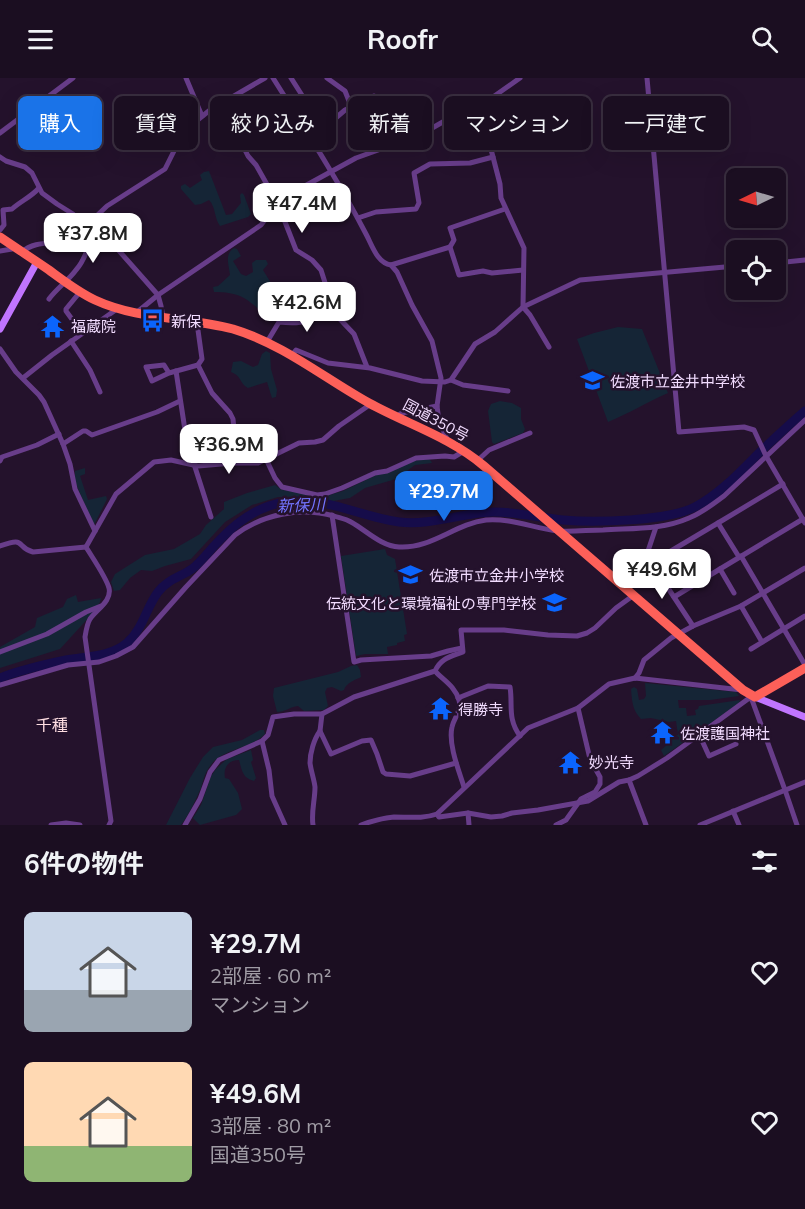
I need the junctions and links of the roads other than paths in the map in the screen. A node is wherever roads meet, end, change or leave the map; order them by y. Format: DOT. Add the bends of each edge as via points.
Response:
graph roads {
  1 [pos="73,78"];
  2 [pos="186,78"];
  3 [pos="265,78"];
  4 [pos="273,78"];
  5 [pos="291,78"];
  6 [pos="327,78"];
  7 [pos="520,78"];
  8 [pos="647,78"];
  9 [pos="234,96"];
  10 [pos="284,96"];
  11 [pos="302,96"];
  12 [pos="493,96"];
  13 [pos="348,98"];
  14 [pos="348,108"];
  15 [pos="210,111"];
  16 [pos="202,116"];
  17 [pos="336,118"];
  18 [pos="0,133"];
  19 [pos="245,150"];
  20 [pos="318,150"];
  21 [pos="378,150"];
  22 [pos="490,150"];
  23 [pos="0,157"];
  24 [pos="492,157"];
  25 [pos="331,172"];
  26 [pos="39,188"];
  27 [pos="278,204"];
  28 [pos="505,209"];
  29 [pos="358,218"];
  30 [pos="0,230"];
  31 [pos="89,232"];
  32 [pos="0,237"];
  33 [pos="450,247"];
  34 [pos="18,249"];
  35 [pos="0,251"];
  36 [pos="805,260"];
  37 [pos="37,262"];
  38 [pos="786,262"];
  39 [pos="391,265"];
  40 [pos="726,267"];
  41 [pos="523,270"];
  42 [pos="665,272"];
  43 [pos="64,281"];
  44 [pos="80,292"];
  45 [pos="158,295"];
  46 [pos="49,299"];
  47 [pos="332,305"];
  48 [pos="524,307"];
  49 [pos="117,309"];
  50 [pos="136,313"];
  51 [pos="163,318"];
  52 [pos="197,323"];
  53 [pos="0,329"];
  54 [pos="82,333"];
  55 [pos="71,341"];
  56 [pos="267,342"];
  57 [pos="549,348"];
  58 [pos="0,349"];
  59 [pos="292,355"];
  60 [pos="328,363"];
  61 [pos="198,365"];
  62 [pos="367,367"];
  63 [pos="176,371"];
  64 [pos="169,373"];
  65 [pos="329,374"];
  66 [pos="23,378"];
  67 [pos="451,380"];
  68 [pos="440,382"];
  69 [pos="508,391"];
  70 [pos="100,392"];
  71 [pos="180,401"];
  72 [pos="370,403"];
  73 [pos="437,406"];
  74 [pos="397,416"];
  75 [pos="805,420"];
  76 [pos="530,432"];
  77 [pos="59,434"];
  78 [pos="447,441"];
  79 [pos="63,444"];
  80 [pos="464,451"];
  81 [pos="766,456"];
  82 [pos="266,459"];
  83 [pos="477,460"];
  84 [pos="0,461"];
  85 [pos="233,463"];
  86 [pos="192,464"];
  87 [pos="783,484"];
  88 [pos="332,515"];
  89 [pos="211,517"];
  90 [pos="804,521"];
  91 [pos="718,523"];
  92 [pos="656,527"];
  93 [pos="556,529"];
  94 [pos="95,531"];
  95 [pos="0,546"];
  96 [pos="86,546"];
  97 [pos="740,557"];
  98 [pos="649,564"];
  99 [pos="720,568"];
  100 [pos="805,568"];
  101 [pos="734,593"];
  102 [pos="763,593"];
  103 [pos="634,595"];
  104 [pos="674,597"];
  105 [pos="102,606"];
  106 [pos="741,606"];
  107 [pos="805,616"];
  108 [pos="693,626"];
  109 [pos="784,629"];
  110 [pos="678,635"];
  111 [pos="762,642"];
  112 [pos="462,648"];
  113 [pos="751,649"];
  114 [pos="0,652"];
  115 [pos="88,663"];
  116 [pos="805,667"];
  117 [pos="435,671"];
  118 [pos="635,678"];
  119 [pos="0,685"];
  120 [pos="743,690"];
  121 [pos="755,697"];
  122 [pos="458,698"];
  123 [pos="578,708"];
  124 [pos="322,714"];
  125 [pos="805,717"];
  126 [pos="320,731"];
  127 [pos="699,734"];
  128 [pos="519,736"];
  129 [pos="262,741"];
  130 [pos="736,744"];
  131 [pos="456,763"];
  132 [pos="629,780"];
  133 [pos="805,782"];
  134 [pos="464,787"];
  135 [pos="786,790"];
  136 [pos="578,803"];
  137 [pos="733,811"];
  138 [pos="468,813"];
  139 [pos="437,814"];
  140 [pos="446,816"];
  141 [pos="51,825"];
  142 [pos="80,825"];
  143 [pos="109,825"];
  144 [pos="185,825"];
  145 [pos="285,825"];
  146 [pos="313,825"];
  147 [pos="361,825"];
  148 [pos="447,825"];
  149 [pos="470,825"];
  150 [pos="556,825"];
  151 [pos="646,825"];
  152 [pos="700,825"];
  153 [pos="739,825"];
  154 [pos="797,825"];
  1 -- 18 [label="street"];
  2 -- 16 [label="street"];
  3 -- 9 [label="street"];
  4 -- 10 [label="street"];
  5 -- 11 [label="street"];
  6 -- 13 [label="street" via="345,91"];
  7 -- 12 [label="street"];
  8 -- 42 [label="street"];
  14 -- 17 [label="street"];
  15 -- 16 [label="street"];
  16 -- 31 [label="street" via="184,131 165,169 107,206 87,225"];
  19 -- 27 [label="street"];
  20 -- 25 [label="street"];
  21 -- 25 [label="street"];
  22 -- 24 [label="street"];
  23 -- 26 [label="street" via="25,167"];
  24 -- 28 [label="street"];
  24 -- 29 [label="street" via="470,163 430,164 414,173 419,203 416,209 376,212"];
  25 -- 27 [label="street"];
  25 -- 29 [label="street"];
  26 -- 30 [label="street" via="12,209 3,210 4,225"];
  26 -- 31 [label="street"];
  27 -- 45 [label="street" via="261,225"];
  27 -- 47 [label="street" via="296,250 321,270"];
  28 -- 33 [label="street" via="450,228 454,240"];
  28 -- 41 [label="street" via="524,248"];
  29 -- 39 [label="street" via="379,258"];
  31 -- 34 [label="street" via="65,241"];
  31 -- 43 [label="street" via="77,270"];
  31 -- 45 [label="street" via="113,244"];
  32 -- 34 [label="highway, 国道350号"];
  33 -- 39 [label="street"];
  33 -- 41 [label="street" via="459,275"];
  34 -- 35 [label="street"];
  34 -- 37 [label="highway, 国道350号"];
  36 -- 38 [label="street"];
  37 -- 43 [label="highway, 国道350号"];
  37 -- 53 [label="street"];
  39 -- 68 [label="street" via="432,341"];
  40 -- 42 [label="street"];
  41 -- 48 [label="street"];
  42 -- 48 [label="street" via="580,280"];
  42 -- 81 [label="street" via="679,432 744,427 754,430"];
  43 -- 44 [label="highway, 国道350号"];
  43 -- 46 [label="street"];
  44 -- 49 [label="highway, 国道350号"];
  44 -- 54 [label="street" via="66,309"];
  45 -- 50 [label="street"];
  45 -- 51 [label="street"];
  47 -- 56 [label="street" via="309,321 279,321"];
  47 -- 62 [label="street" via="335,314 354,334"];
  48 -- 57 [label="street"];
  48 -- 67 [label="street" via="475,344"];
  49 -- 50 [label="highway, 国道350号"];
  49 -- 54 [label="street"];
  50 -- 51 [label="highway, 国道350号"];
  51 -- 52 [label="highway, 国道350号"];
  52 -- 56 [label="highway, 国道350号"];
  52 -- 61 [label="street" via="202,359"];
  54 -- 55 [label="street"];
  55 -- 66 [label="street"];
  55 -- 70 [label="street"];
  56 -- 59 [label="highway, 国道350号"];
  58 -- 66 [label="street"];
  59 -- 60 [label="street" via="296,350"];
  59 -- 72 [label="highway, 国道350号"];
  60 -- 62 [label="street"];
  60 -- 65 [label="street"];
  61 -- 63 [label="street"];
  61 -- 85 [label="street" via="233,419"];
  62 -- 68 [label="street"];
  63 -- 64 [label="street"];
  63 -- 71 [label="street"];
  66 -- 77 [label="street" via="39,395"];
  67 -- 68 [label="street"];
  67 -- 69 [label="street"];
  68 -- 73 [label="street"];
  71 -- 79 [label="street" via="92,435 83,431"];
  71 -- 86 [label="street"];
  72 -- 74 [label="highway, 国道350号"];
  72 -- 82 [label="street" via="323,440 298,443"];
  73 -- 74 [label="street"];
  73 -- 78 [label="street"];
  74 -- 78 [label="highway, 国道350号"];
  75 -- 81 [label="street"];
  76 -- 83 [label="street" via="494,447"];
  77 -- 79 [label="street"];
  77 -- 84 [label="street"];
  78 -- 80 [label="highway, 国道350号"];
  79 -- 94 [label="street" via="75,489"];
  80 -- 82 [label="street" via="454,457 416,458 317,495 282,487"];
  80 -- 83 [label="highway, 国道350号"];
  81 -- 87 [label="street"];
  81 -- 92 [label="street" via="711,506 690,518"];
  82 -- 85 [label="street" via="258,463"];
  83 -- 93 [label="highway, 国道350号"];
  85 -- 86 [label="street"];
  86 -- 89 [label="street"];
  86 -- 94 [label="street" via="154,462 116,494"];
  87 -- 90 [label="street"];
  87 -- 91 [label="street"];
  88 -- 93 [label="street" via="397,547 430,542 454,529 489,520"];
  88 -- 112 [label="street" via="354,662 431,656"];
  88 -- 115 [label="street" via="291,512 243,529 133,647"];
  90 -- 97 [label="street"];
  91 -- 97 [label="street"];
  91 -- 98 [label="street"];
  92 -- 93 [label="street"];
  92 -- 98 [label="street" via="647,554"];
  93 -- 103 [label="highway, 国道350号"];
  94 -- 96 [label="street"];
  95 -- 96 [label="street" via="17,542 30,552"];
  96 -- 105 [label="street" via="109,586"];
  97 -- 99 [label="street"];
  97 -- 102 [label="street"];
  98 -- 104 [label="street"];
  99 -- 101 [label="street"];
  99 -- 104 [label="street"];
  100 -- 102 [label="street"];
  102 -- 106 [label="street"];
  102 -- 109 [label="street"];
  103 -- 110 [label="highway, 国道350号"];
  103 -- 112 [label="street" via="582,634 461,630"];
  104 -- 108 [label="street"];
  105 -- 114 [label="street"];
  105 -- 115 [label="street" via="86,630"];
  106 -- 108 [label="street"];
  106 -- 111 [label="street"];
  107 -- 109 [label="street"];
  108 -- 110 [label="street"];
  109 -- 111 [label="street"];
  109 -- 116 [label="street"];
  110 -- 118 [label="street" via="646,658"];
  110 -- 120 [label="highway, 国道350号"];
  111 -- 113 [label="street"];
  112 -- 117 [label="street" via="463,652 444,659"];
  115 -- 119 [label="street"];
  115 -- 143 [label="street"];
  116 -- 121 [label="highway"];
  117 -- 122 [label="street"];
  117 -- 124 [label="street" via="354,697"];
  118 -- 120 [label="street"];
  118 -- 123 [label="street" via="606,685"];
  120 -- 121 [label="highway, 国道350号"];
  121 -- 125 [label="street"];
  121 -- 127 [label="street"];
  121 -- 135 [label="street" via="752,700"];
  122 -- 128 [label="street" via="488,686 511,687 510,714"];
  122 -- 131 [label="street" via="460,709 452,727"];
  123 -- 128 [label="street" via="528,728"];
  123 -- 136 [label="street" via="590,759 600,777 595,792"];
  124 -- 126 [label="street"];
  124 -- 129 [label="street" via="273,717"];
  126 -- 131 [label="street" via="331,754 371,740 386,774 410,776"];
  126 -- 146 [label="street" via="310,763 315,788"];
  127 -- 130 [label="street" via="709,756"];
  127 -- 132 [label="street"];
  128 -- 134 [label="street"];
  129 -- 144 [label="street" via="219,760"];
  129 -- 145 [label="street" via="272,796"];
  131 -- 134 [label="street"];
  132 -- 136 [label="street"];
  132 -- 151 [label="street"];
  133 -- 135 [label="street"];
  134 -- 139 [label="street"];
  135 -- 137 [label="street"];
  135 -- 154 [label="street"];
  136 -- 138 [label="street" via="491,817"];
  136 -- 150 [label="street"];
  137 -- 152 [label="street"];
  137 -- 153 [label="street"];
  138 -- 140 [label="street"];
  138 -- 149 [label="street"];
  139 -- 140 [label="street"];
  139 -- 147 [label="street" via="392,817"];
  140 -- 148 [label="street"];
  141 -- 142 [label="street"];
}
